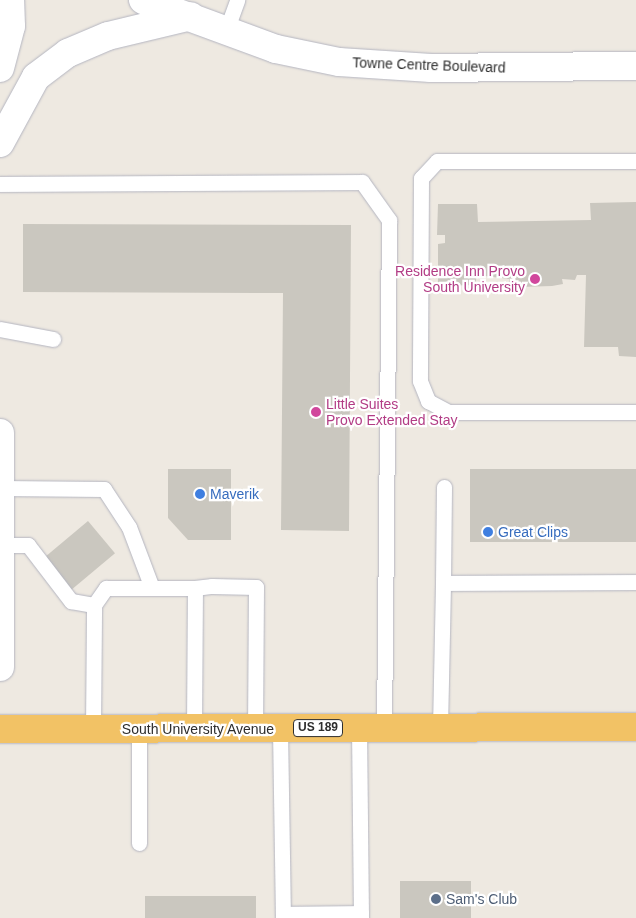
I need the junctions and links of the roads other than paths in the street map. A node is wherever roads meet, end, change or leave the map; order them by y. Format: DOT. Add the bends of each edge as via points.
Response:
graph roads {
  1 [pos="10,0"];
  2 [pos="143,0"];
  3 [pos="237,0"];
  4 [pos="191,16"];
  5 [pos="226,31"];
  6 [pos="636,66"];
  7 [pos="0,68"];
  8 [pos="0,143"];
  9 [pos="636,161"];
  10 [pos="0,184"];
  11 [pos="0,329"];
  12 [pos="53,338"];
  13 [pos="636,412"];
  14 [pos="0,433"];
  15 [pos="444,486"];
  16 [pos="0,488"];
  17 [pos="1,545"];
  18 [pos="636,582"];
  19 [pos="443,583"];
  20 [pos="152,588"];
  21 [pos="195,588"];
  22 [pos="94,605"];
  23 [pos="0,667"];
  24 [pos="636,727"];
  25 [pos="194,728"];
  26 [pos="371,728"];
  27 [pos="440,728"];
  28 [pos="0,729"];
  29 [pos="94,729"];
  30 [pos="139,729"];
  31 [pos="268,729"];
  32 [pos="139,843"];
  33 [pos="283,916"];
  34 [pos="361,916"];
  1 -- 7 [label="street" via="11,26"];
  2 -- 4 [label="street, Towne Centre Boulevard"];
  3 -- 5 [label="lane"];
  4 -- 5 [label="street, Towne Centre Boulevard"];
  4 -- 8 [label="street" via="108,36 68,53 36,78"];
  5 -- 6 [label="street, Towne Centre Boulevard" via="276,49 368,66"];
  9 -- 13 [label="lane" via="438,161 421,178 420,381 428,401 449,412"];
  10 -- 26 [label="lane" via="362,182 389,220"];
  11 -- 12 [label="lane"];
  14 -- 16 [label="street"];
  15 -- 19 [label="lane"];
  16 -- 17 [label="street"];
  16 -- 20 [label="lane" via="104,489 130,527"];
  17 -- 22 [label="lane" via="28,545 71,601"];
  17 -- 23 [label="street"];
  18 -- 19 [label="lane"];
  19 -- 27 [label="lane"];
  20 -- 21 [label="lane"];
  20 -- 22 [label="lane" via="106,588"];
  21 -- 25 [label="lane"];
  21 -- 31 [label="lane" via="256,587"];
  22 -- 29 [label="lane"];
  24 -- 27 [label="highway, South University Avenue / US 189"];
  25 -- 30 [label="highway, South University Avenue / US 189"];
  25 -- 31 [label="highway, South University Avenue / US 189"];
  26 -- 27 [label="highway, South University Avenue / US 189"];
  26 -- 31 [label="highway, South University Avenue / US 189"];
  26 -- 34 [label="lane"];
  28 -- 29 [label="highway, South University Avenue / US 189"];
  29 -- 30 [label="highway, South University Avenue / US 189"];
  30 -- 32 [label="lane"];
  31 -- 33 [label="lane"];
  33 -- 34 [label="lane"];
}
